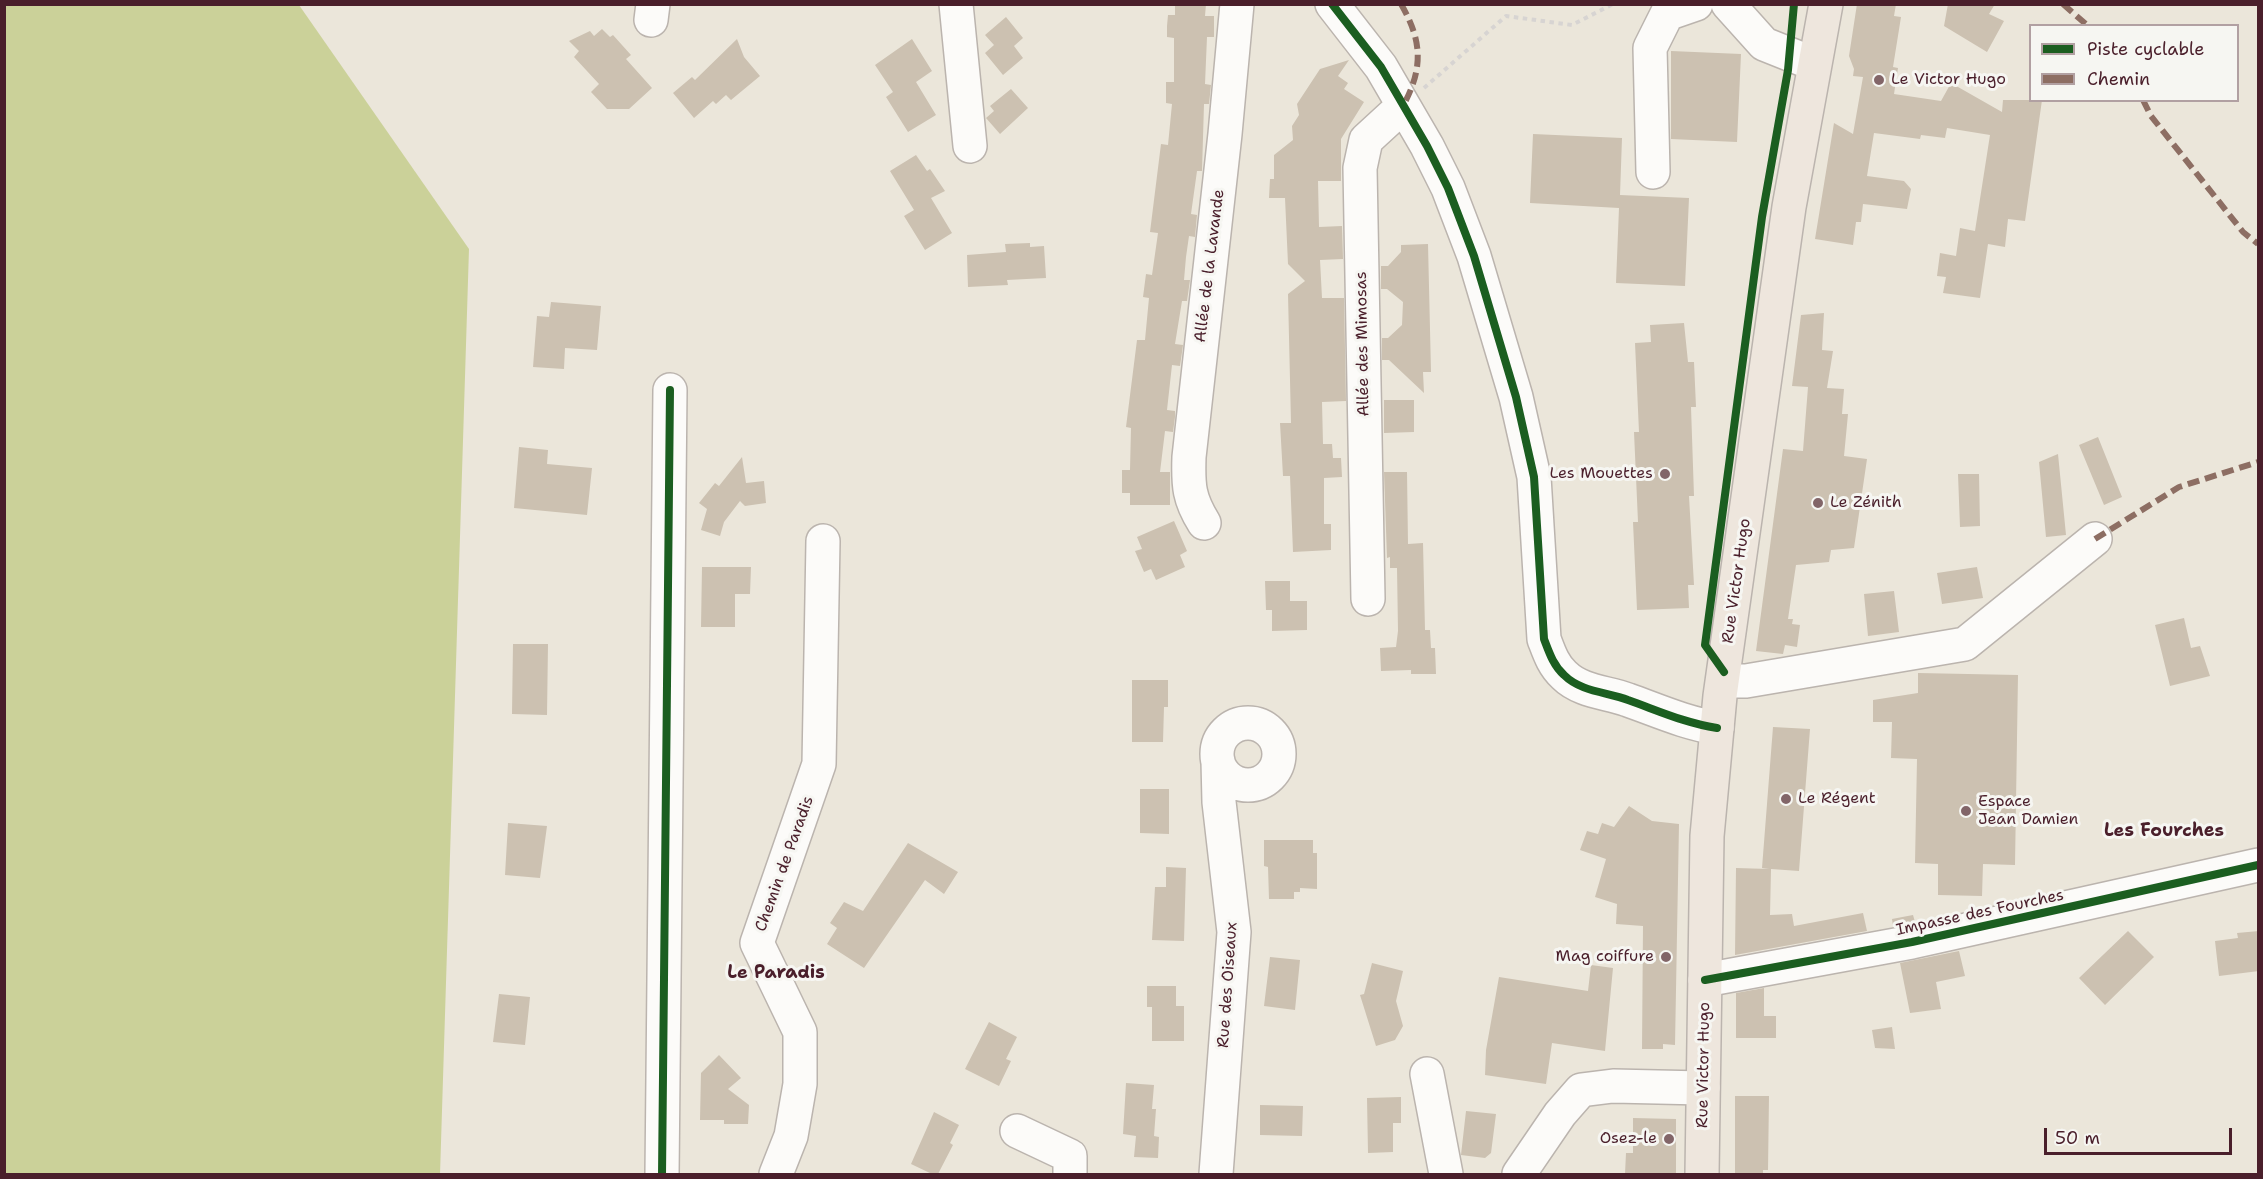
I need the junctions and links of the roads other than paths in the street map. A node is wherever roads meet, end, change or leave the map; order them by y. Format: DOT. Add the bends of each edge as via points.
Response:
graph roads {
  1 [pos="956,4"];
  2 [pos="1237,4"];
  3 [pos="1332,4"];
  4 [pos="1697,4"];
  5 [pos="1826,4"];
  6 [pos="1731,8"];
  7 [pos="1814,64"];
  8 [pos="1403,106"];
  9 [pos="970,146"];
  10 [pos="1653,172"];
  11 [pos="670,390"];
  12 [pos="1204,523"];
  13 [pos="2095,539"];
  14 [pos="823,541"];
  15 [pos="1368,599"];
  16 [pos="1722,681"];
  17 [pos="1717,728"];
  18 [pos="1218,761"];
  19 [pos="2259,865"];
  20 [pos="1705,980"];
  21 [pos="1426,1074"];
  22 [pos="1703,1088"];
  23 [pos="1017,1131"];
  24 [pos="662,1174"];
  25 [pos="776,1174"];
  26 [pos="1070,1174"];
  27 [pos="1216,1174"];
  28 [pos="1446,1174"];
  29 [pos="1519,1174"];
  30 [pos="1702,1174"];
  1 -- 9 [label="street"];
  2 -- 12 [label="street, Allée de la Lavande" via="1189,458 1188,487 1193,506"];
  3 -- 8 [label="street" via="1381,67"];
  4 -- 6 [label="street"];
  4 -- 10 [label="street" via="1667,14 1650,48"];
  5 -- 7 [label="main road, Rue Victor Hugo"];
  6 -- 7 [label="street" via="1764,44"];
  7 -- 16 [label="main road, Rue Victor Hugo" via="1789,207"];
  8 -- 15 [label="street, Allée des Mimosas" via="1366,140 1360,168"];
  8 -- 17 [label="street" via="1448,188 1474,256 1516,398 1534,477 1544,639 1551,659 1575,684 1691,724"];
  11 -- 24 [label="street"];
  13 -- 16 [label="street" via="1965,644 1746,681"];
  14 -- 25 [label="street, Chemin de Paradis" via="819,764 757,943 800,1032 800,1084 791,1136"];
  16 -- 17 [label="main road, Rue Victor Hugo"];
  17 -- 20 [label="main road, Rue Victor Hugo" via="1707,836"];
  18 -- 27 [label="street, Rue des Oiseaux" via="1234,932"];
  19 -- 20 [label="street, Impasse des Fourches" via="1912,942"];
  20 -- 22 [label="main road, Rue Victor Hugo"];
  21 -- 28 [label="street"];
  22 -- 29 [label="street" via="1613,1086 1581,1090"];
  22 -- 30 [label="main road, Rue Victor Hugo"];
  23 -- 26 [label="street" via="1070,1156"];
}
